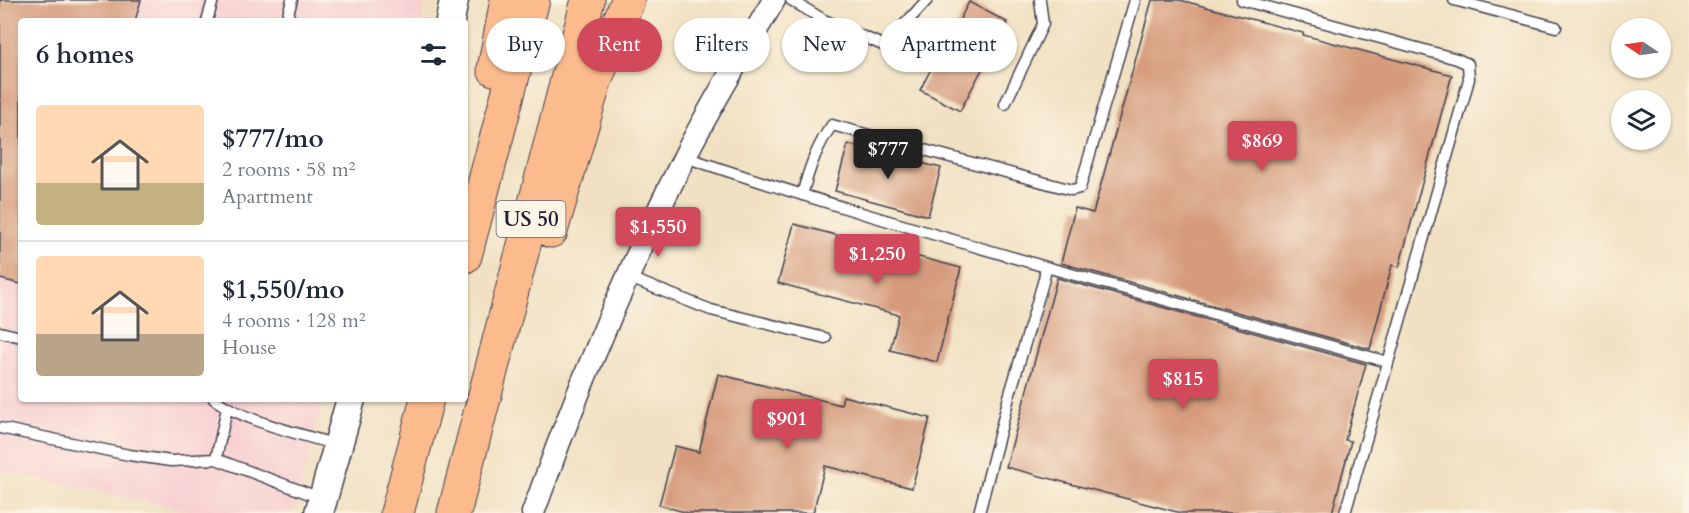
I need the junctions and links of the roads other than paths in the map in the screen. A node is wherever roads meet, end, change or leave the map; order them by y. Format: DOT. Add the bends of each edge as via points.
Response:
graph roads {
  1 [pos="213,0"];
  2 [pos="291,0"];
  3 [pos="454,0"];
  4 [pos="507,0"];
  5 [pos="533,0"];
  6 [pos="588,0"];
  7 [pos="628,0"];
  8 [pos="774,0"];
  9 [pos="791,0"];
  10 [pos="927,0"];
  11 [pos="1040,0"];
  12 [pos="1135,0"];
  13 [pos="1242,0"];
  14 [pos="1454,0"];
  15 [pos="208,18"];
  16 [pos="287,18"];
  17 [pos="451,18"];
  18 [pos="1556,27"];
  19 [pos="1005,104"];
  20 [pos="685,157"];
  21 [pos="468,167"];
  22 [pos="802,195"];
  23 [pos="468,245"];
  24 [pos="1046,267"];
  25 [pos="627,277"];
  26 [pos="0,332"];
  27 [pos="18,336"];
  28 [pos="825,338"];
  29 [pos="1388,362"];
  30 [pos="218,402"];
  31 [pos="350,402"];
  32 [pos="426,402"];
  33 [pos="226,408"];
  34 [pos="0,428"];
  35 [pos="474,437"];
  36 [pos="338,446"];
  37 [pos="216,459"];
  38 [pos="321,506"];
  39 [pos="397,513"];
  40 [pos="454,513"];
  41 [pos="533,513"];
  42 [pos="979,513"];
  43 [pos="1345,513"];
  1 -- 15 [label="lane"];
  2 -- 16 [label="lane"];
  3 -- 17 [label="street"];
  4 -- 21 [label="highway"];
  5 -- 23 [label="highway, US 50"];
  6 -- 35 [label="highway, US 50"];
  7 -- 35 [label="highway" via="595,81 499,420"];
  8 -- 20 [label="street"];
  9 -- 10 [label="lane" via="824,20 885,46"];
  11 -- 19 [label="lane" via="1043,24"];
  12 -- 22 [label="lane" via="1080,188 1072,190 832,125 811,164"];
  13 -- 29 [label="lane" via="1468,64 1469,79"];
  14 -- 18 [label="lane"];
  20 -- 22 [label="lane"];
  20 -- 25 [label="street"];
  22 -- 24 [label="lane"];
  24 -- 29 [label="lane"];
  24 -- 42 [label="lane"];
  25 -- 28 [label="lane" via="711,310"];
  25 -- 41 [label="street" via="561,434"];
  26 -- 27 [label="lane"];
  29 -- 43 [label="lane"];
  30 -- 33 [label="lane"];
  31 -- 36 [label="street"];
  32 -- 39 [label="highway"];
  33 -- 36 [label="lane"];
  33 -- 37 [label="lane"];
  34 -- 37 [label="lane" via="129,455 171,461"];
  35 -- 40 [label="highway, US 50"];
  36 -- 38 [label="street"];
  37 -- 38 [label="lane"];
}
